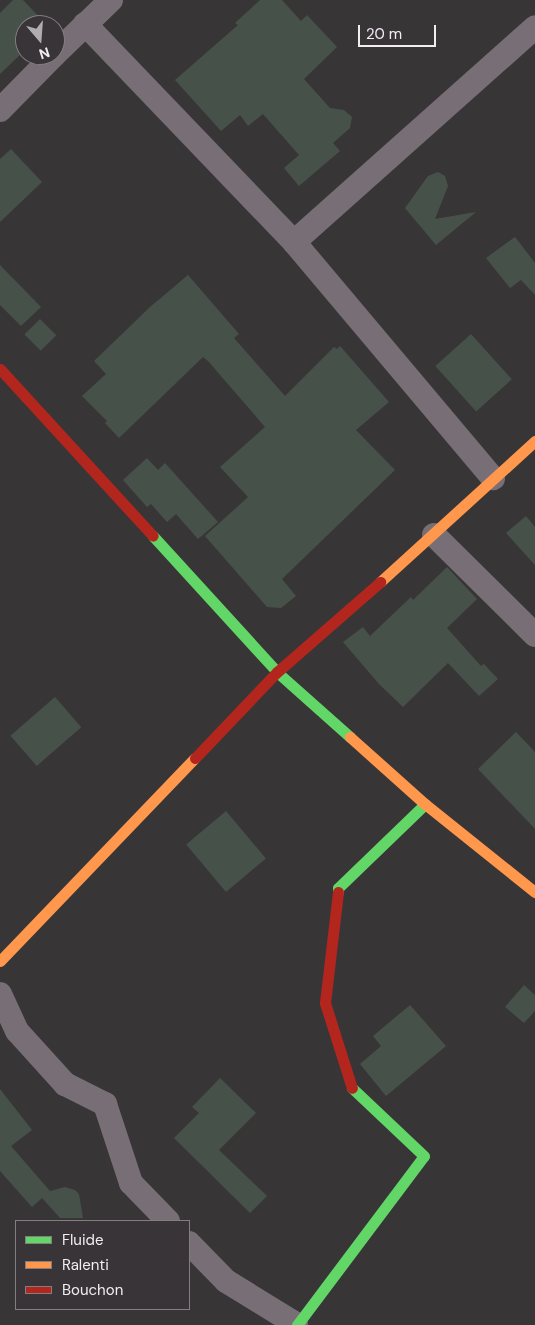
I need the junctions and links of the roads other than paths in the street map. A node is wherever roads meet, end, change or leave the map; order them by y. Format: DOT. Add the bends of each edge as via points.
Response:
graph roads {
  1 [pos="111,0"];
  2 [pos="85,24"];
  3 [pos="535,27"];
  4 [pos="65,45"];
  5 [pos="45,65"];
  6 [pos="0,110"];
  7 [pos="294,242"];
  8 [pos="0,369"];
  9 [pos="535,441"];
  10 [pos="493,478"];
  11 [pos="434,535"];
  12 [pos="535,635"];
  13 [pos="277,672"];
  14 [pos="425,804"];
  15 [pos="535,892"];
  16 [pos="0,961"];
  17 [pos="0,994"];
  18 [pos="167,1220"];
  19 [pos="190,1243"];
  20 [pos="296,1325"];
  1 -- 2 [label="street"];
  2 -- 4 [label="street"];
  2 -- 7 [label="street"];
  3 -- 7 [label="street"];
  5 -- 6 [label="street"];
  7 -- 10 [label="street"];
  8 -- 13 [label="main road"];
  9 -- 10 [label="main road"];
  10 -- 11 [label="main road"];
  11 -- 12 [label="street"];
  11 -- 13 [label="main road"];
  13 -- 14 [label="main road"];
  13 -- 16 [label="main road"];
  14 -- 15 [label="main road"];
  14 -- 20 [label="main road" via="338,888 325,1002 350,1086 424,1156"];
  17 -- 18 [label="street" via="17,1031 65,1084 105,1104 132,1183"];
  19 -- 20 [label="street" via="226,1281"];
}
